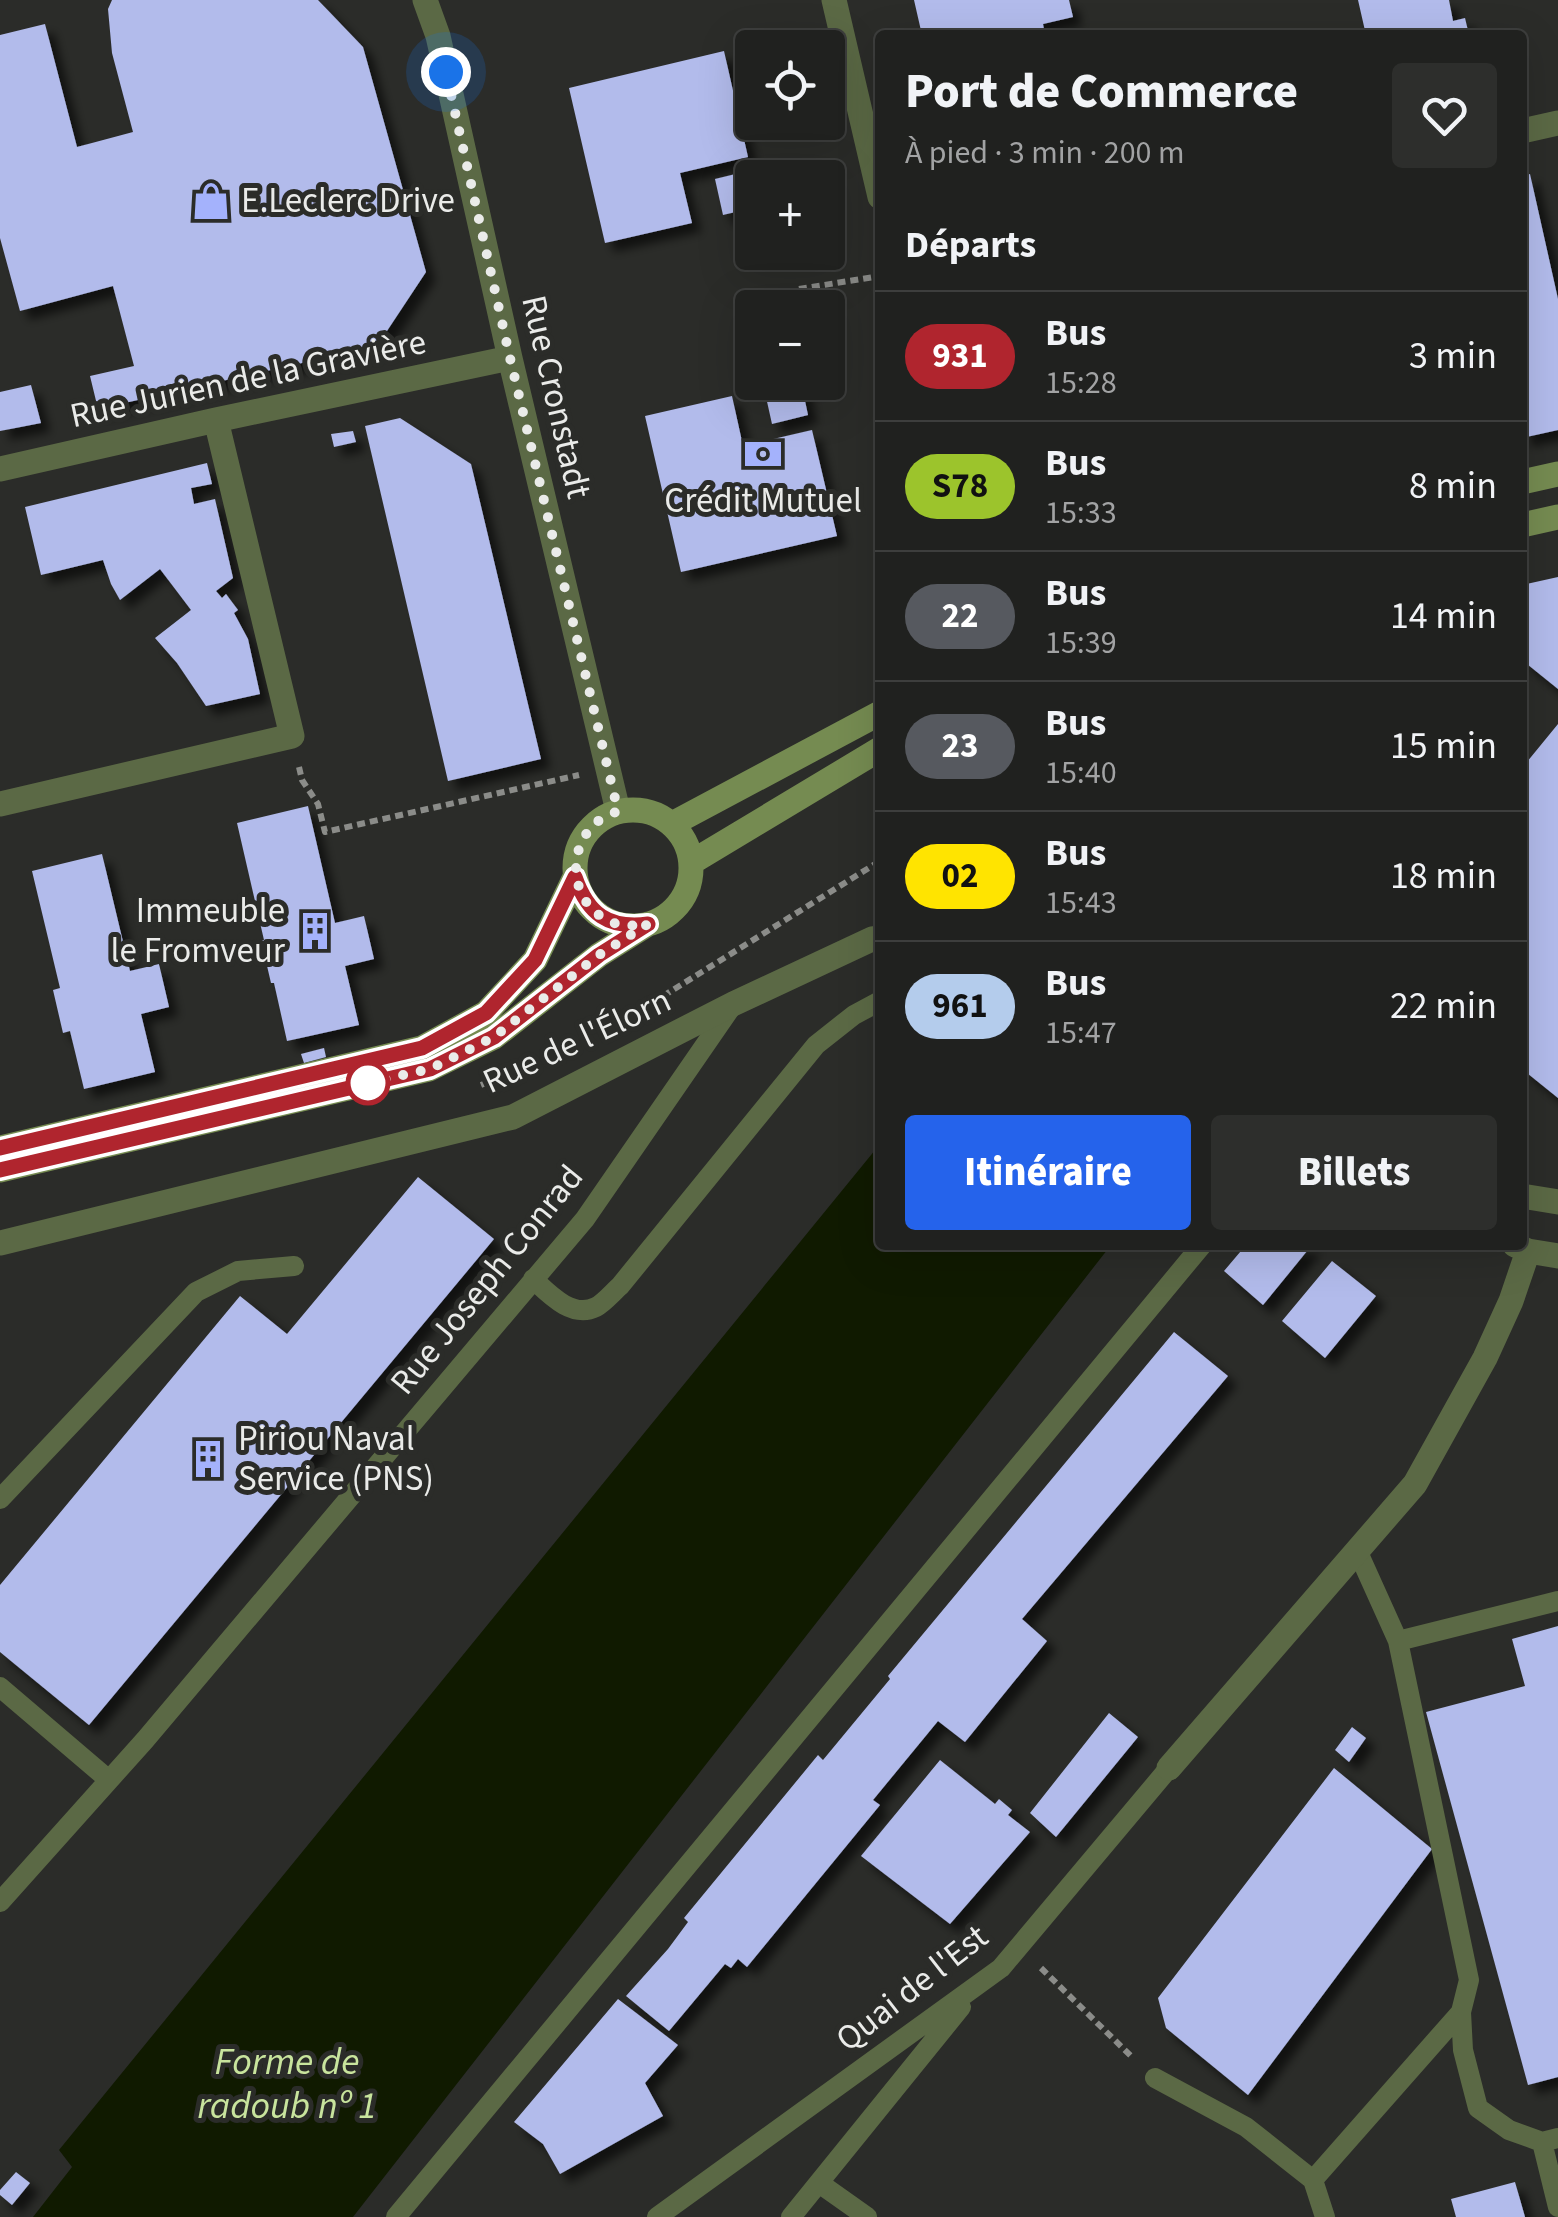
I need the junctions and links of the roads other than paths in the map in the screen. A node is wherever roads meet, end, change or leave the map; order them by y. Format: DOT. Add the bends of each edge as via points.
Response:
graph roads {
  1 [pos="426,0"];
  2 [pos="834,0"];
  3 [pos="1558,123"];
  4 [pos="1527,130"];
  5 [pos="875,176"];
  6 [pos="510,358"];
  7 [pos="216,420"];
  8 [pos="0,469"];
  9 [pos="1558,474"];
  10 [pos="1527,481"];
  11 [pos="1558,517"];
  12 [pos="1527,524"];
  13 [pos="875,716"];
  14 [pos="875,753"];
  15 [pos="0,804"];
  16 [pos="618,811"];
  17 [pos="672,824"];
  18 [pos="692,862"];
  19 [pos="575,877"];
  20 [pos="648,924"];
  21 [pos="875,939"];
  22 [pos="733,1004"];
  23 [pos="875,1004"];
  24 [pos="0,1148"];
  25 [pos="0,1170"];
  26 [pos="1527,1197"];
  27 [pos="1558,1202"];
  28 [pos="0,1243"];
  29 [pos="1527,1249"];
  30 [pos="1198,1250"];
  31 [pos="1522,1250"];
  32 [pos="1558,1256"];
  33 [pos="294,1266"];
  34 [pos="534,1279"];
  35 [pos="0,1498"];
  36 [pos="1357,1550"];
  37 [pos="1558,1600"];
  38 [pos="1398,1641"];
  39 [pos="0,1687"];
  40 [pos="1169,1768"];
  41 [pos="110,1780"];
  42 [pos="0,1902"];
  43 [pos="978,1986"];
  44 [pos="1461,2012"];
  45 [pos="1155,2078"];
  46 [pos="1550,2140"];
  47 [pos="1314,2180"];
  48 [pos="819,2183"];
  49 [pos="1558,2207"];
  50 [pos="396,2217"];
  51 [pos="657,2217"];
  52 [pos="791,2217"];
  53 [pos="867,2217"];
  54 [pos="1325,2217"];
  1 -- 6 [label="street, Rue Cronstadt"];
  2 -- 5 [label="street"];
  3 -- 4 [label="street"];
  6 -- 7 [label="street, Rue Jurien de la Gravière"];
  6 -- 16 [label="street, Rue Cronstadt"];
  7 -- 8 [label="street, Rue Jurien de la Gravière"];
  7 -- 15 [label="street" via="292,736"];
  9 -- 10 [label="main road"];
  11 -- 12 [label="main road"];
  13 -- 17 [label="main road"];
  14 -- 18 [label="main road"];
  16 -- 17 [label="main road" via="656,814"];
  16 -- 19 [label="main road" via="584,836"];
  17 -- 18 [label="main road"];
  18 -- 20 [label="main road" via="682,902"];
  19 -- 20 [label="main road" via="593,911 610,922"];
  19 -- 24 [label="main road, Rue de l'Élorn" via="535,960 486,1013 422,1048"];
  20 -- 25 [label="main road, Rue de l'Élorn" via="494,1037 430,1069"];
  21 -- 22 [label="street, Rue de l'Élorn"];
  22 -- 28 [label="street, Rue de l'Élorn" via="512,1117"];
  22 -- 34 [label="lane, Rue Joseph Conrad" via="585,1219"];
  23 -- 34 [label="lane" via="816,1045 595,1308 576,1311"];
  26 -- 27 [label="street"];
  29 -- 32 [label="street"];
  30 -- 50 [label="lane"];
  31 -- 36 [label="street" via="1510,1301 1485,1358 1414,1484"];
  33 -- 35 [label="lane" via="238,1271 196,1292"];
  34 -- 41 [label="lane, Rue Joseph Conrad"];
  36 -- 38 [label="lane"];
  36 -- 40 [label="street"];
  37 -- 38 [label="lane"];
  38 -- 44 [label="lane" via="1469,1980"];
  39 -- 41 [label="lane"];
  40 -- 43 [label="lane, Quai de l'Est" via="1001,1968"];
  41 -- 42 [label="lane, Rue Joseph Conrad"];
  43 -- 48 [label="lane"];
  43 -- 51 [label="lane, Quai de l'Est"];
  44 -- 46 [label="lane" via="1462,2050 1478,2108 1508,2130"];
  44 -- 47 [label="lane"];
  45 -- 47 [label="lane" via="1246,2128"];
  46 -- 49 [label="lane"];
  47 -- 54 [label="lane"];
  48 -- 52 [label="lane"];
  48 -- 53 [label="lane"];
}
